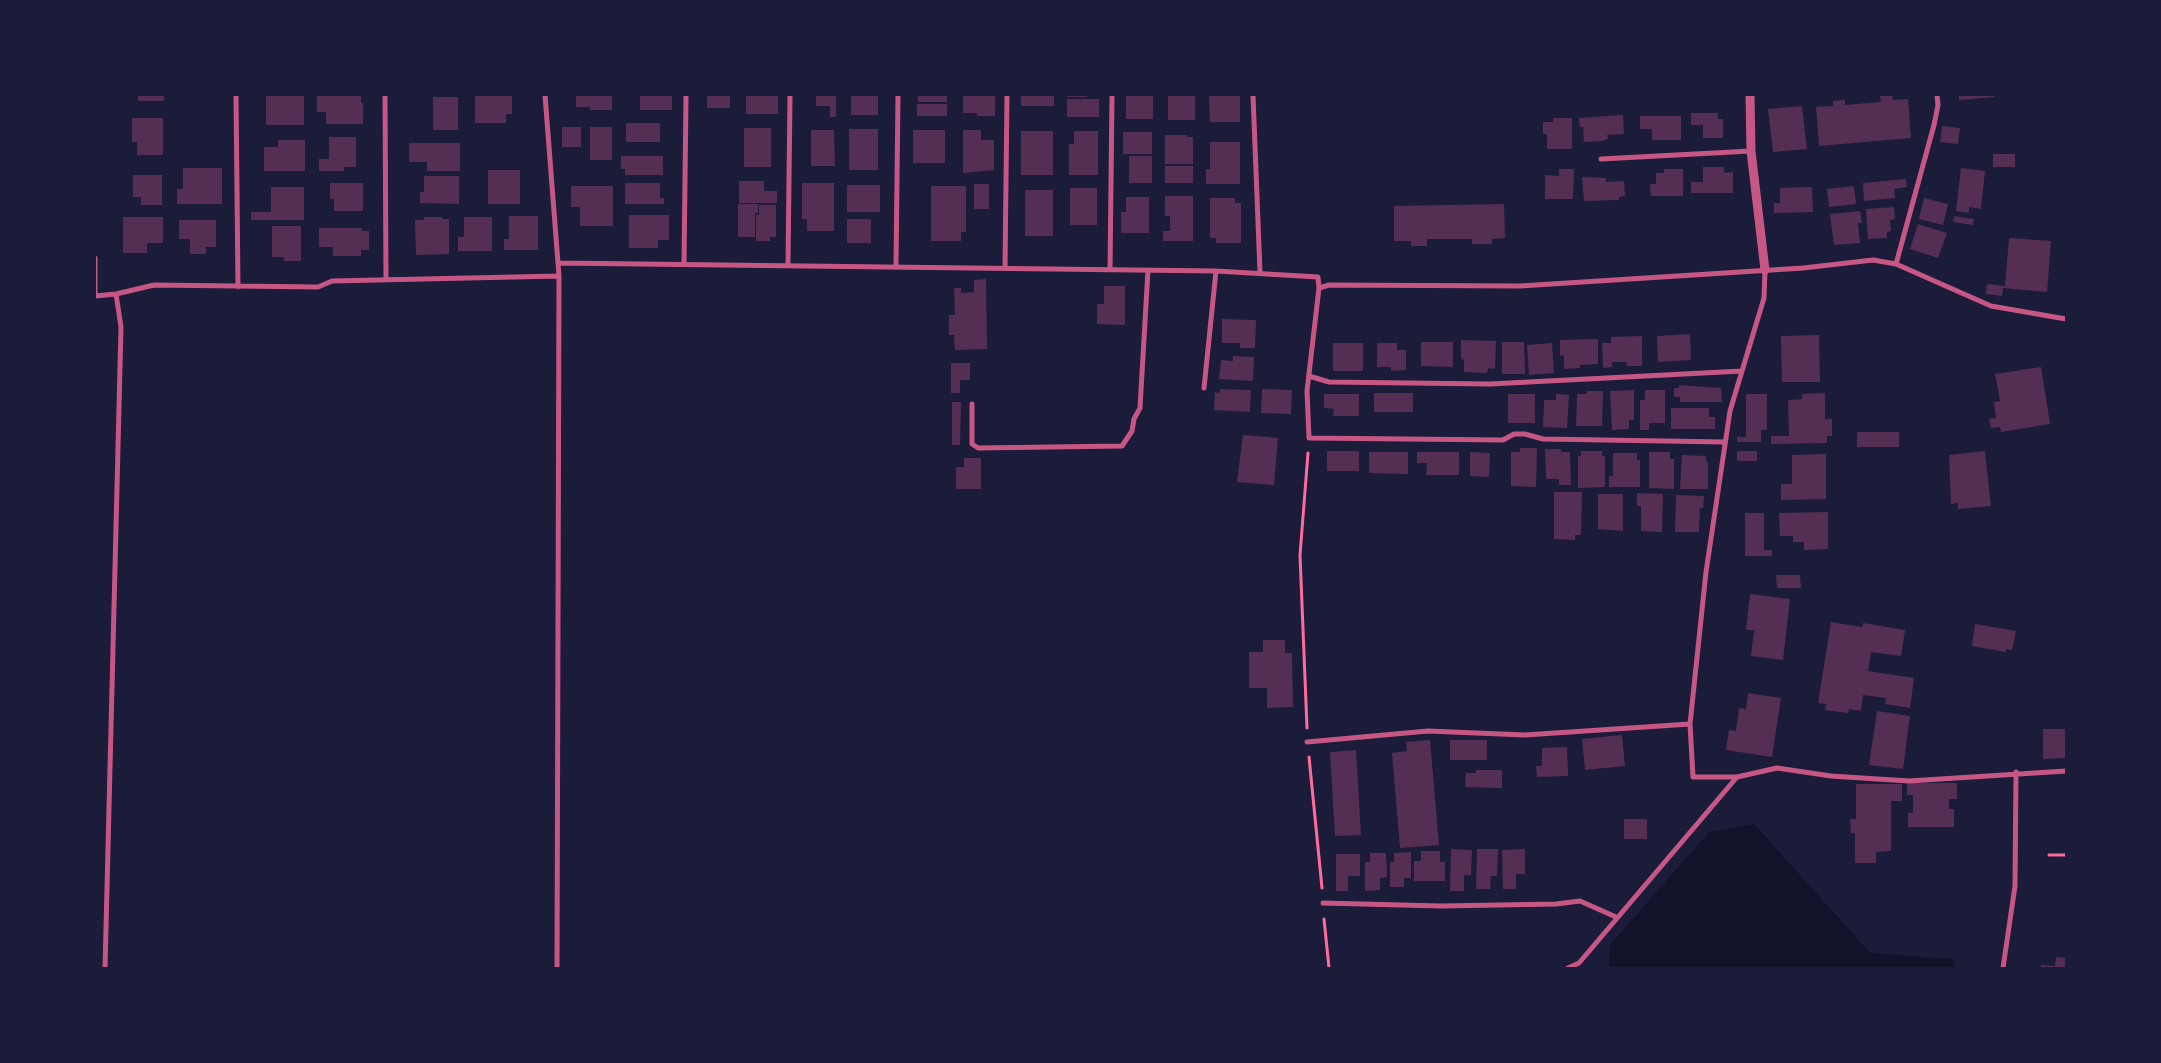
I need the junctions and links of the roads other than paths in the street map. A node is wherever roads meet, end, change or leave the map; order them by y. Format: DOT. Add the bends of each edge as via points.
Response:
graph roads {
  1 [pos="236,95"];
  2 [pos="385,95"];
  3 [pos="545,95"];
  4 [pos="686,95"];
  5 [pos="790,95"];
  6 [pos="898,95"];
  7 [pos="1007,95"];
  8 [pos="1112,95"];
  9 [pos="1253,95"];
  10 [pos="1750,95"];
  11 [pos="1937,95"];
  12 [pos="1752,151"];
  13 [pos="1601,159"];
  14 [pos="95,258"];
  15 [pos="558,262"];
  16 [pos="684,264"];
  17 [pos="788,264"];
  18 [pos="1896,264"];
  19 [pos="896,265"];
  20 [pos="1005,267"];
  21 [pos="1110,270"];
  22 [pos="1148,270"];
  23 [pos="1765,270"];
  24 [pos="1216,271"];
  25 [pos="1260,272"];
  26 [pos="559,276"];
  27 [pos="386,280"];
  28 [pos="238,287"];
  29 [pos="1319,288"];
  30 [pos="116,294"];
  31 [pos="95,296"];
  32 [pos="2066,319"];
  33 [pos="1742,372"];
  34 [pos="1309,376"];
  35 [pos="1204,388"];
  36 [pos="972,404"];
  37 [pos="1725,442"];
  38 [pos="1690,724"];
  39 [pos="1308,742"];
  40 [pos="2066,771"];
  41 [pos="2016,772"];
  42 [pos="1737,776"];
  43 [pos="1323,903"];
  44 [pos="1616,917"];
  45 [pos="1580,965"];
  46 [pos="105,968"];
  47 [pos="557,968"];
  48 [pos="1568,968"];
  49 [pos="2003,968"];
  1 -- 28 [label="street"];
  2 -- 27 [label="street"];
  3 -- 15 [label="street"];
  4 -- 16 [label="street"];
  5 -- 17 [label="street"];
  6 -- 19 [label="street"];
  7 -- 20 [label="street"];
  8 -- 21 [label="street"];
  9 -- 25 [label="street"];
  10 -- 12 [label="street"];
  11 -- 18 [label="street" via="1934,125"];
  12 -- 13 [label="street"];
  12 -- 23 [label="street"];
  14 -- 31 [label="street"];
  15 -- 16 [label="street"];
  15 -- 26 [label="street"];
  16 -- 17 [label="street"];
  17 -- 19 [label="street"];
  18 -- 23 [label="street" via="1873,260"];
  18 -- 32 [label="street" via="1991,306"];
  19 -- 20 [label="street"];
  20 -- 21 [label="street"];
  21 -- 22 [label="street"];
  22 -- 24 [label="street"];
  22 -- 36 [label="street" via="1140,408 1132,431 1122,446 978,448 972,444"];
  23 -- 29 [label="street" via="1520,286 1329,285"];
  23 -- 33 [label="street" via="1764,298"];
  24 -- 25 [label="street"];
  24 -- 35 [label="street"];
  25 -- 29 [label="street" via="1318,277"];
  26 -- 27 [label="street"];
  26 -- 47 [label="street"];
  27 -- 28 [label="street" via="332,281 318,287"];
  28 -- 30 [label="street" via="154,285"];
  29 -- 34 [label="street"];
  30 -- 31 [label="street"];
  30 -- 46 [label="street" via="121,327"];
  33 -- 34 [label="street" via="1490,384 1329,382"];
  33 -- 37 [label="street"];
  34 -- 37 [label="street" via="1309,438 1503,440 1514,434 1525,434 1543,439"];
  37 -- 38 [label="street" via="1706,572"];
  38 -- 39 [label="street" via="1525,735 1428,731"];
  38 -- 42 [label="street" via="1692,777"];
  40 -- 41 [label="street"];
  41 -- 42 [label="street" via="1909,781 1831,776 1777,768"];
  41 -- 49 [label="street" via="2015,886"];
  42 -- 44 [label="street"];
  43 -- 44 [label="street" via="1441,906 1580,901"];
  44 -- 45 [label="street"];
  45 -- 48 [label="street"];
}
